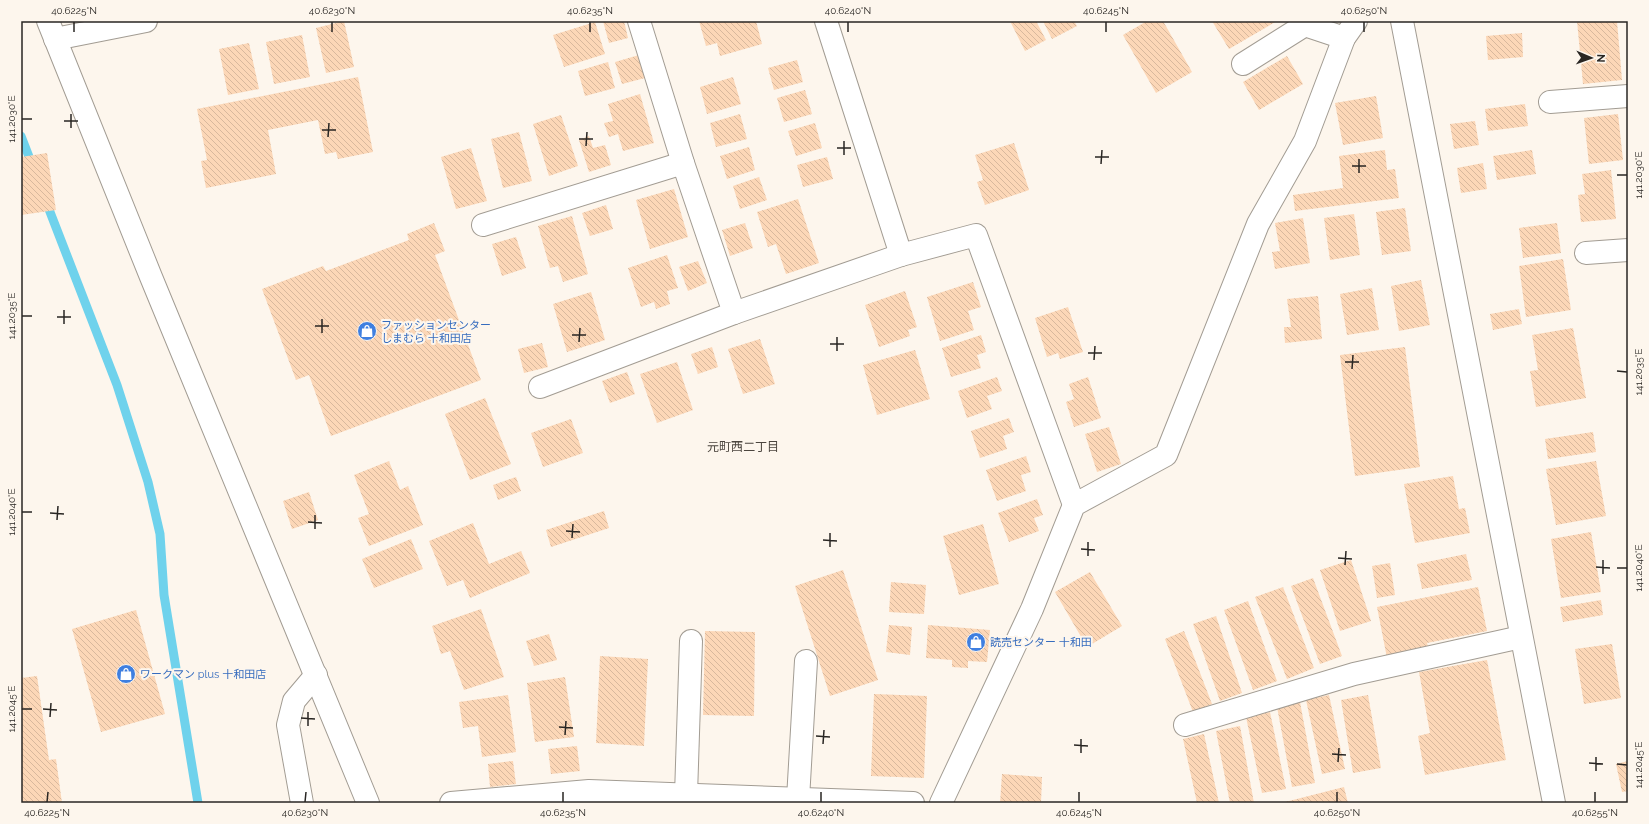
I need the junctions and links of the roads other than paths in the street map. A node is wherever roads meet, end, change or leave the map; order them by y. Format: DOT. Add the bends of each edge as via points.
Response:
graph roads {
  1 [pos="146,21"];
  2 [pos="639,21"];
  3 [pos="826,21"];
  4 [pos="1402,21"];
  5 [pos="1304,23"];
  6 [pos="1350,29"];
  7 [pos="52,30"];
  8 [pos="1243,64"];
  9 [pos="1628,96"];
  10 [pos="1550,102"];
  11 [pos="683,163"];
  12 [pos="483,225"];
  13 [pos="1628,250"];
  14 [pos="1586,254"];
  15 [pos="901,255"];
  16 [pos="734,313"];
  17 [pos="540,387"];
  18 [pos="1074,505"];
  19 [pos="1521,637"];
  20 [pos="690,641"];
  21 [pos="806,661"];
  22 [pos="316,675"];
  23 [pos="1185,725"];
  24 [pos="686,795"];
  25 [pos="659,798"];
  26 [pos="809,801"];
  27 [pos="302,803"];
  28 [pos="368,803"];
  29 [pos="451,803"];
  30 [pos="913,803"];
  31 [pos="941,803"];
  32 [pos="1554,803"];
  1 -- 7 [label="street"];
  2 -- 11 [label="street"];
  3 -- 15 [label="street"];
  4 -- 19 [label="street"];
  5 -- 6 [label="street"];
  5 -- 8 [label="street"];
  6 -- 18 [label="street" via="1305,141 1258,224 1166,455"];
  7 -- 22 [label="street"];
  9 -- 10 [label="street"];
  11 -- 12 [label="street"];
  11 -- 16 [label="street"];
  13 -- 14 [label="street"];
  15 -- 16 [label="street"];
  15 -- 18 [label="street" via="976,235"];
  16 -- 17 [label="street"];
  18 -- 31 [label="street" via="1032,609"];
  19 -- 23 [label="street" via="1354,674"];
  19 -- 32 [label="street"];
  20 -- 24 [label="street"];
  21 -- 26 [label="street"];
  22 -- 27 [label="street" via="294,701 288,725"];
  22 -- 28 [label="street"];
  24 -- 25 [label="street"];
  24 -- 26 [label="street"];
  25 -- 29 [label="street" via="589,791"];
  26 -- 30 [label="street"];
}
